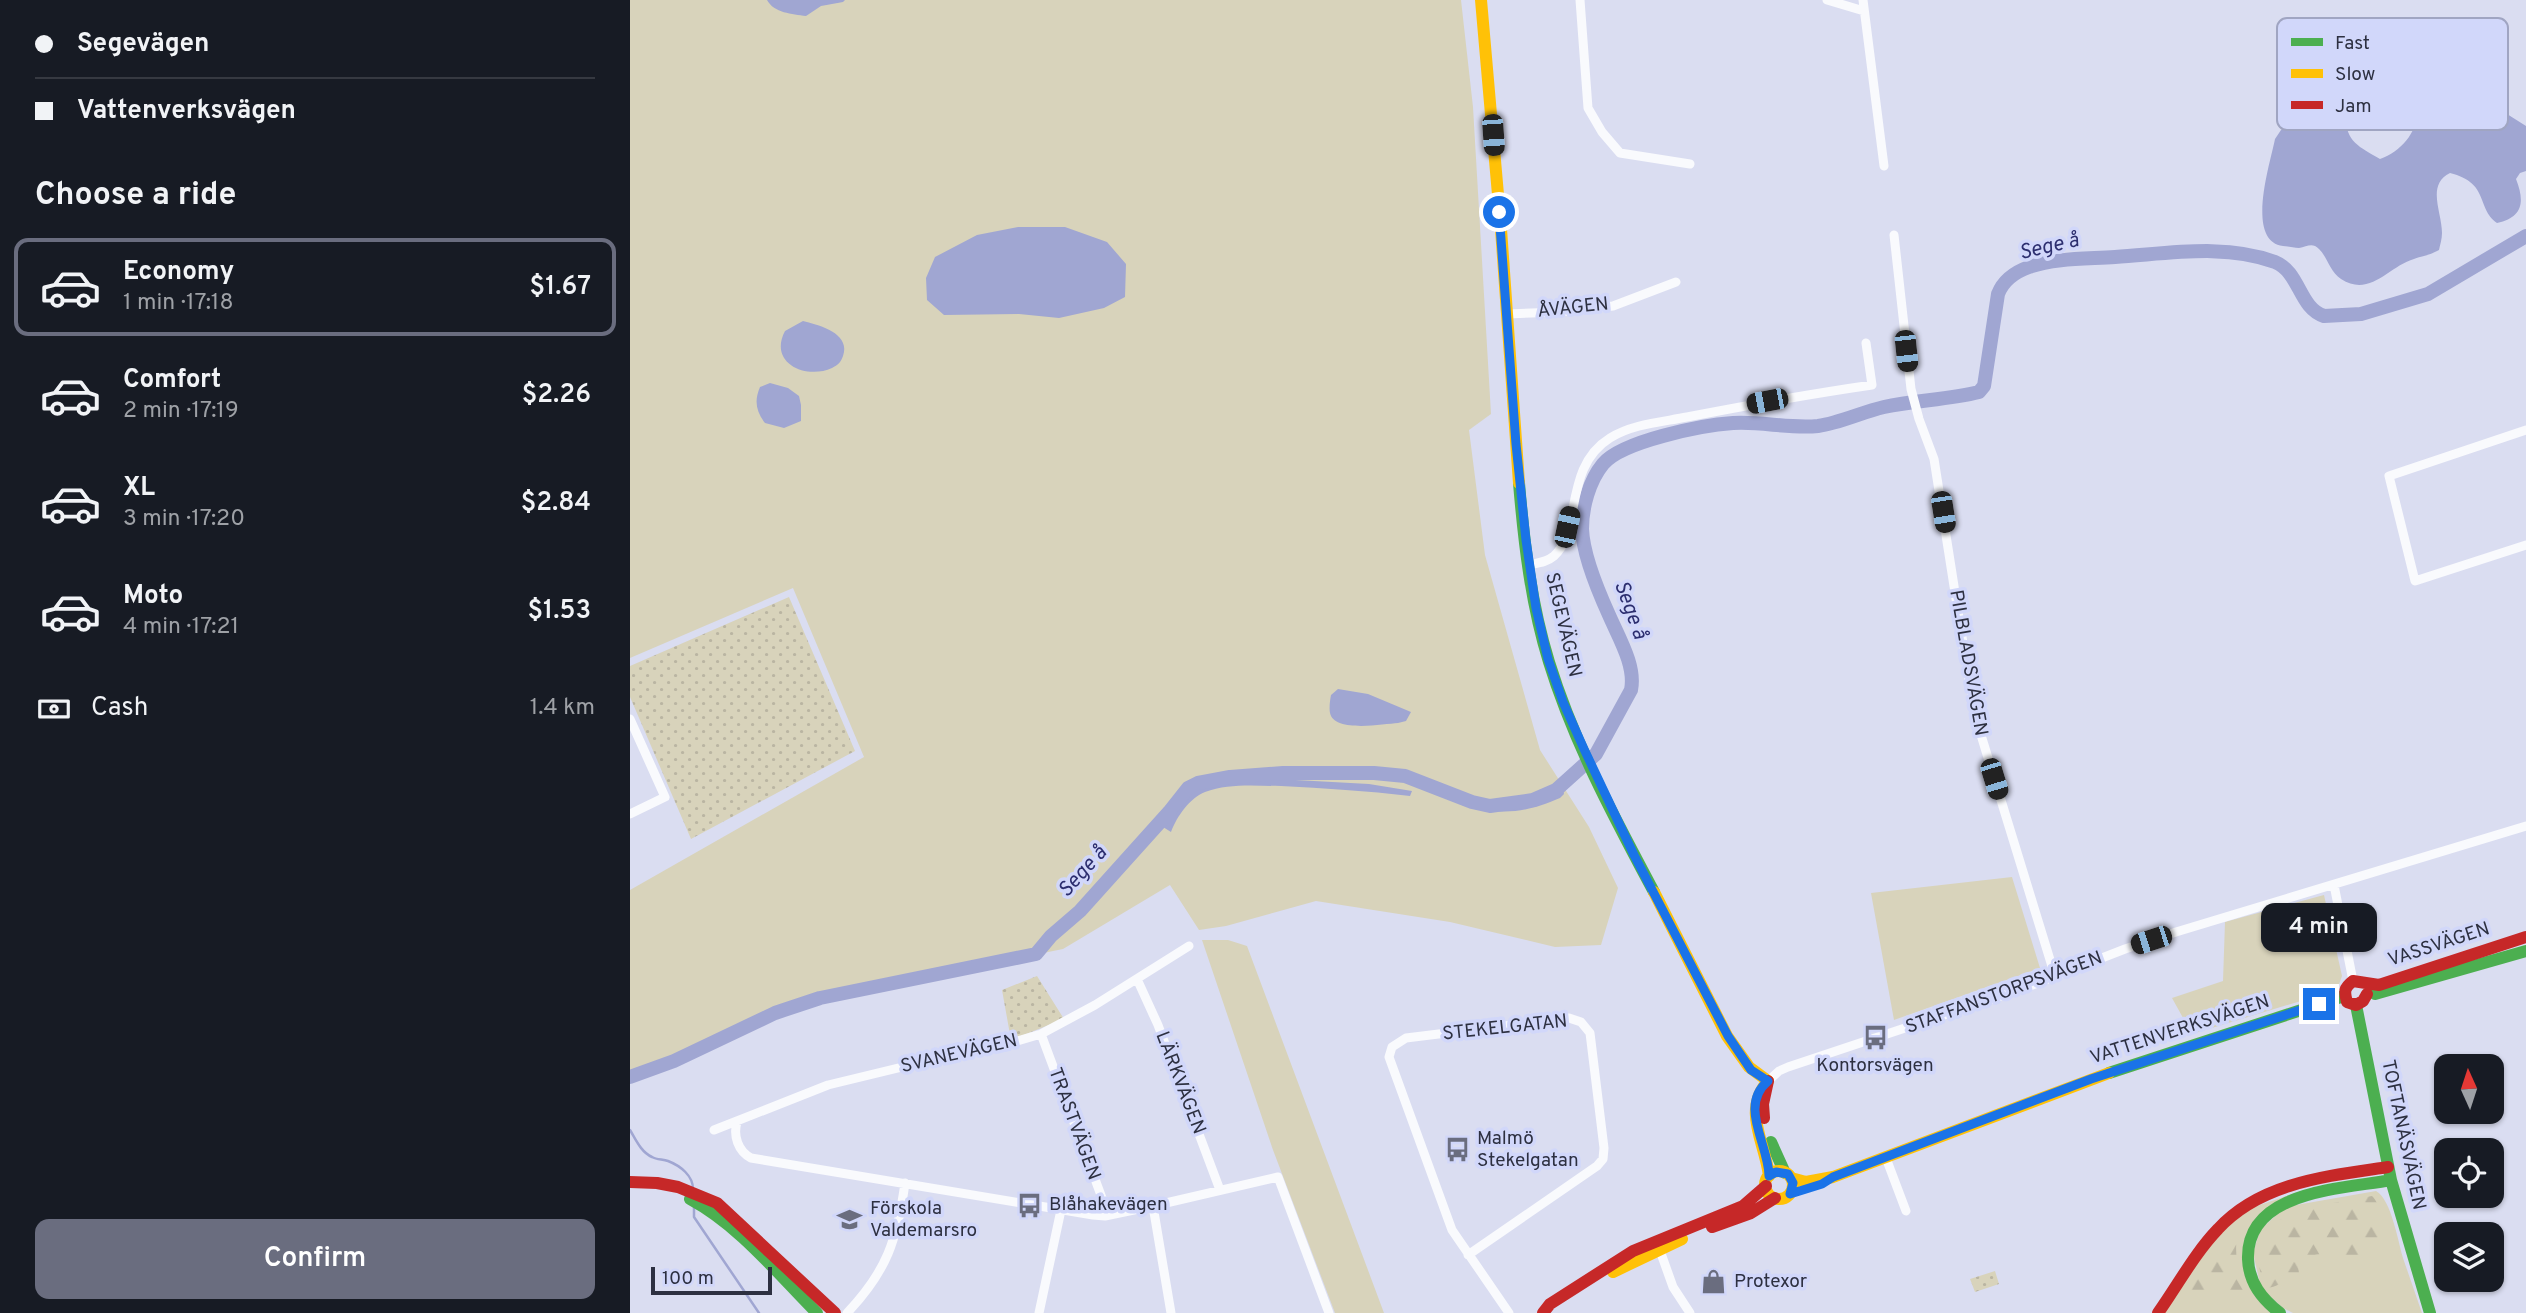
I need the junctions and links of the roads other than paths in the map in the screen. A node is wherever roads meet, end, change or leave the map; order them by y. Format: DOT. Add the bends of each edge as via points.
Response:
graph roads {
  1 [pos="1481,0"];
  2 [pos="1580,0"];
  3 [pos="1827,0"];
  4 [pos="1863,0"];
  5 [pos="1864,11"];
  6 [pos="1690,164"];
  7 [pos="1884,166"];
  8 [pos="1894,235"];
  9 [pos="1676,282"];
  10 [pos="1507,314"];
  11 [pos="1866,343"];
  12 [pos="2526,430"];
  13 [pos="2526,545"];
  14 [pos="1529,565"];
  15 [pos="630,719"];
  16 [pos="633,733"];
  17 [pos="630,814"];
  18 [pos="2526,826"];
  19 [pos="2334,885"];
  20 [pos="2526,937"];
  21 [pos="1189,946"];
  22 [pos="2526,951"];
  23 [pos="2055,976"];
  24 [pos="1137,979"];
  25 [pos="2361,986"];
  26 [pos="2344,996"];
  27 [pos="2356,1005"];
  28 [pos="1041,1034"];
  29 [pos="1768,1081"];
  30 [pos="737,1122"];
  31 [pos="714,1130"];
  32 [pos="1886,1157"];
  33 [pos="2390,1173"];
  34 [pos="1788,1175"];
  35 [pos="1833,1177"];
  36 [pos="1768,1181"];
  37 [pos="630,1182"];
  38 [pos="905,1184"];
  39 [pos="630,1189"];
  40 [pos="1220,1190"];
  41 [pos="1790,1194"];
  42 [pos="695,1197"];
  43 [pos="1775,1198"];
  44 [pos="1153,1206"];
  45 [pos="1061,1210"];
  46 [pos="1906,1211"];
  47 [pos="1105,1216"];
  48 [pos="1658,1245"];
  49 [pos="1468,1255"];
  50 [pos="817,1313"];
  51 [pos="835,1313"];
  52 [pos="847,1313"];
  53 [pos="1039,1313"];
  54 [pos="1171,1313"];
  55 [pos="1329,1313"];
  56 [pos="1509,1313"];
  57 [pos="1543,1313"];
  58 [pos="1690,1313"];
  59 [pos="2158,1313"];
  60 [pos="2280,1313"];
  61 [pos="2430,1313"];
  1 -- 10 [label="main road, SEGEVÄGEN"];
  2 -- 6 [label="street" via="1588,108 1602,132 1620,153"];
  3 -- 5 [label="street"];
  4 -- 5 [label="street"];
  5 -- 7 [label="street"];
  8 -- 23 [label="street, PILBLADSVÄGEN" via="1911,389 1934,459 1980,735"];
  9 -- 10 [label="street, ÅVÄGEN" via="1613,306"];
  10 -- 14 [label="main road, SEGEVÄGEN"];
  11 -- 14 [label="street" via="1872,384 1767,401 1611,437 1590,459 1579,480 1560,548 1550,559"];
  12 -- 13 [label="street" via="2389,475 2415,581"];
  14 -- 29 [label="main road, SEGEVÄGEN" via="1548,659 1590,763 1728,1036 1751,1070"];
  15 -- 16 [label="street"];
  16 -- 17 [label="street" via="665,797"];
  18 -- 19 [label="street, STAFFANSTORPSVÄGEN"];
  19 -- 23 [label="street, STAFFANSTORPSVÄGEN" via="2176,932"];
  19 -- 25 [label="street"];
  20 -- 25 [label="main road, VASSVÄGEN" via="2379,985"];
  21 -- 24 [label="street, SVANEVÄGEN"];
  22 -- 25 [label="main road, VASSVÄGEN" via="2381,993"];
  23 -- 29 [label="street, STAFFANSTORPSVÄGEN" via="1788,1067"];
  24 -- 28 [label="street, SVANEVÄGEN"];
  24 -- 40 [label="street, LÄRKVÄGEN"];
  25 -- 26 [label="main road" via="2346,986"];
  25 -- 27 [label="main road" via="2363,1001"];
  26 -- 27 [label="main road"];
  26 -- 32 [label="main road, VATTENVERKSVÄGEN" via="2091,1079"];
  27 -- 33 [label="main road, TOFTANÄSVÄGEN"];
  28 -- 30 [label="street, SVANEVÄGEN" via="828,1085"];
  28 -- 47 [label="street, TRASTVÄGEN"];
  29 -- 34 [label="main road" via="1764,1117 1777,1159"];
  29 -- 36 [label="main road" via="1757,1093 1755,1110 1769,1162"];
  30 -- 31 [label="street, SVANEVÄGEN"];
  30 -- 38 [label="street" via="734,1130 739,1148 751,1158"];
  32 -- 35 [label="main road, VATTENVERKSVÄGEN"];
  32 -- 46 [label="street"];
  33 -- 59 [label="main road" via="2290,1186 2246,1204 2212,1236"];
  33 -- 60 [label="main road" via="2298,1197 2267,1214 2253,1234 2247,1263 2259,1296"];
  33 -- 61 [label="main road, TOFTANÄSVÄGEN"];
  34 -- 35 [label="main road, VATTENVERKSVÄGEN" via="1805,1181"];
  34 -- 36 [label="main road" via="1776,1172"];
  34 -- 41 [label="main road" via="1793,1188"];
  35 -- 41 [label="main road, VATTENVERKSVÄGEN"];
  36 -- 43 [label="main road"];
  36 -- 48 [label="main road" via="1743,1206"];
  37 -- 42 [label="main road" via="657,1183"];
  38 -- 45 [label="street"];
  38 -- 52 [label="street" via="887,1259"];
  39 -- 42 [label="main road"];
  40 -- 44 [label="street"];
  40 -- 55 [label="street" via="1278,1177"];
  41 -- 43 [label="main road"];
  42 -- 50 [label="main road"];
  42 -- 51 [label="main road" via="717,1203"];
  43 -- 48 [label="main road" via="1744,1216"];
  44 -- 47 [label="street"];
  44 -- 54 [label="street"];
  45 -- 47 [label="street"];
  45 -- 53 [label="street"];
  48 -- 57 [label="main road"];
  48 -- 58 [label="street" via="1672,1287"];
  49 -- 49 [label="street, STEKELGATAN" via="1452,1230 1393,1074 1392,1047 1406,1038 1569,1018 1581,1022 1590,1033 1603,1159"];
  49 -- 56 [label="street, STEKELGATAN"];
}
